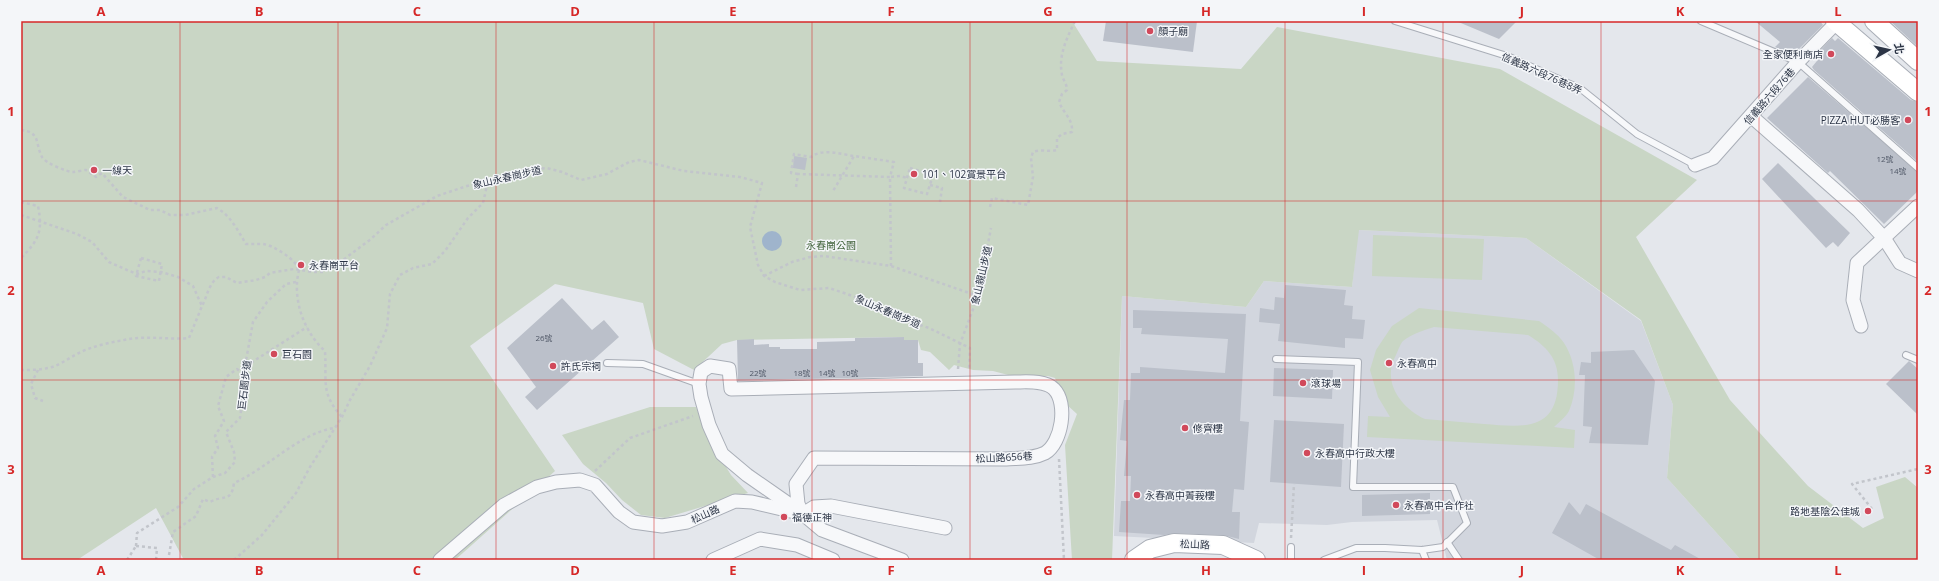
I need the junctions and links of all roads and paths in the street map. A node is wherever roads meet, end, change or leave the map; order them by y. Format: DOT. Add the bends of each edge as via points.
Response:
graph roads {
  1 [pos="1075,21"];
  2 [pos="1395,21"];
  3 [pos="1701,21"];
  4 [pos="1837,21"];
  5 [pos="1874,21"];
  6 [pos="1918,61"];
  7 [pos="1798,62"];
  8 [pos="1918,92"];
  9 [pos="1751,116"];
  10 [pos="21,130"];
  11 [pos="854,156"];
  12 [pos="1695,165"];
  13 [pos="1918,168"];
  14 [pos="798,174"];
  15 [pos="842,175"];
  16 [pos="890,177"];
  17 [pos="907,178"];
  18 [pos="488,181"];
  19 [pos="930,185"];
  20 [pos="796,187"];
  21 [pos="833,191"];
  22 [pos="21,202"];
  23 [pos="940,202"];
  24 [pos="1918,206"];
  25 [pos="990,207"];
  26 [pos="21,215"];
  27 [pos="42,223"];
  28 [pos="991,228"];
  29 [pos="1884,238"];
  30 [pos="21,258"];
  31 [pos="891,266"];
  32 [pos="299,270"];
  33 [pos="1918,271"];
  34 [pos="161,272"];
  35 [pos="137,274"];
  36 [pos="764,276"];
  37 [pos="296,282"];
  38 [pos="978,296"];
  39 [pos="202,306"];
  40 [pos="1860,326"];
  41 [pos="307,327"];
  42 [pos="960,344"];
  43 [pos="1906,355"];
  44 [pos="1276,359"];
  45 [pos="1918,360"];
  46 [pos="607,364"];
  47 [pos="245,366"];
  48 [pos="21,370"];
  49 [pos="38,370"];
  50 [pos="958,374"];
  51 [pos="969,374"];
  52 [pos="246,376"];
  53 [pos="699,384"];
  54 [pos="43,401"];
  55 [pos="705,408"];
  56 [pos="342,418"];
  57 [pos="334,428"];
  58 [pos="1058,436"];
  59 [pos="1918,469"];
  60 [pos="213,477"];
  61 [pos="585,482"];
  62 [pos="796,484"];
  63 [pos="1294,484"];
  64 [pos="779,497"];
  65 [pos="763,505"];
  66 [pos="1872,510"];
  67 [pos="803,514"];
  68 [pos="944,528"];
  69 [pos="1448,542"];
  70 [pos="136,546"];
  71 [pos="1291,547"];
  72 [pos="1422,550"];
  73 [pos="169,555"];
  74 [pos="127,560"];
  75 [pos="156,560"];
  76 [pos="234,560"];
  77 [pos="440,560"];
  78 [pos="713,560"];
  79 [pos="833,560"];
  80 [pos="902,560"];
  81 [pos="1064,560"];
  82 [pos="1134,560"];
  83 [pos="1256,560"];
  84 [pos="1291,560"];
  85 [pos="1324,560"];
  86 [pos="1426,560"];
  87 [pos="1459,560"];
  1 -- 25 [label="path" via="1061,58 1062,76 1067,84 1067,90 1059,102 1070,117 1072,132 1062,134 1058,138 1058,150 1032,152 1030,158 1033,176 1028,205 992,198"];
  2 -- 12 [label="lane, 信義路六段76巷8弄" via="1507,56 1581,88 1637,134"];
  3 -- 7 [label="lane"];
  4 -- 7 [label="street, 信義路六段76巷"];
  4 -- 8 [label="street"];
  5 -- 6 [label="street"];
  7 -- 9 [label="street, 信義路六段76巷"];
  7 -- 13 [label="lane"];
  9 -- 12 [label="street, 信義路六段76巷" via="1713,158"];
  9 -- 29 [label="street" via="1858,210"];
  10 -- 32 [label="path" via="28,130 33,134 42,157 47,162 72,172 86,170 96,177 102,173 123,197 150,210 160,210 170,215 185,215 217,208 233,222 246,244 264,244 285,254"];
  11 -- 14 [label="path" via="823,152 816,152 811,157 794,154 791,173"];
  11 -- 15 [label="path"];
  11 -- 16 [label="path" via="894,162"];
  14 -- 15 [label="path"];
  14 -- 20 [label="path"];
  15 -- 16 [label="path"];
  15 -- 21 [label="path"];
  16 -- 17 [label="path"];
  16 -- 31 [label="path"];
  17 -- 19 [label="path" via="904,188 927,194"];
  17 -- 19 [label="path" via="910,168 925,172 932,175"];
  18 -- 32 [label="path, 象山永春崗步道" via="437,196 406,212 343,260 332,262 325,272"];
  18 -- 36 [label="path, 象山永春崗步道" via="512,177 533,169 547,168 581,180 607,174 629,162 639,160 684,171 740,177 762,183 750,227 758,265"];
  18 -- 56 [label="path" via="483,203 468,218 445,251 432,264 413,268 400,275 390,294 387,328"];
  19 -- 23 [label="path" via="942,188"];
  22 -- 27 [label="path" via="38,206"];
  24 -- 29 [label="street"];
  26 -- 27 [label="path"];
  27 -- 30 [label="path" via="37,240"];
  27 -- 35 [label="path" via="77,234 92,242 109,262"];
  28 -- 38 [label="path, 象山親山步道"];
  29 -- 33 [label="street" via="1900,263"];
  29 -- 40 [label="street" via="1857,263 1853,300"];
  31 -- 36 [label="path" via="824,256 810,257 792,262"];
  31 -- 38 [label="path"];
  32 -- 37 [label="path"];
  32 -- 39 [label="path, 象山永春崗步道" via="270,273 256,280 237,283 226,277 219,277 211,286"];
  34 -- 35 [label="path" via="146,271"];
  34 -- 35 [label="path" via="159,281 136,276"];
  34 -- 35 [label="path" via="162,264 141,258"];
  34 -- 39 [label="path" via="178,277 193,286"];
  36 -- 42 [label="path, 象山永春崗步道" via="800,290 829,288 847,294 880,306"];
  37 -- 41 [label="path" via="301,314"];
  37 -- 47 [label="path, 巨石園步道" via="286,284 267,302 253,322"];
  38 -- 42 [label="path, 象山親山步道"];
  39 -- 49 [label="path" via="189,338 126,339 88,349 66,358 56,366"];
  41 -- 47 [label="path"];
  41 -- 56 [label="path" via="324,351 324,382 332,406"];
  42 -- 50 [label="path"];
  42 -- 51 [label="path, 象山永春崗步道" via="970,348"];
  43 -- 45 [label="lane"];
  44 -- 69 [label="lane" via="1358,362 1353,488 1453,487 1466,523"];
  46 -- 53 [label="lane" via="643,364"];
  47 -- 52 [label="path, 巨石園步道"];
  48 -- 49 [label="path"];
  49 -- 54 [label="path" via="31,384 35,398"];
  52 -- 60 [label="path, 巨石園步道" via="240,418 226,432 235,462 226,473"];
  52 -- 60 [label="path" via="237,369 226,377 218,406 224,421 215,436 218,448 212,457"];
  53 -- 55 [label="street"];
  53 -- 58 [label="street, 松山路656巷" via="701,372 710,366 730,369 731,389 1042,383 1053,388 1061,401 1062,421"];
  55 -- 61 [label="path" via="692,416 630,438"];
  55 -- 64 [label="street" via="709,425 722,454"];
  56 -- 57 [label="path"];
  57 -- 73 [label="path" via="320,430 309,436 269,464 234,483 233,493 228,497 210,502 203,499 196,516 173,532"];
  57 -- 76 [label="path" via="296,493 262,535"];
  58 -- 62 [label="street, 松山路656巷" via="1047,452 1032,457 814,458"];
  58 -- 81 [label="path"];
  59 -- 66 [label="path" via="1852,484"];
  60 -- 70 [label="path, 巨石園步道" via="194,489 178,507 137,533"];
  61 -- 65 [label="street, 松山路" via="594,485 619,512 633,522 662,526 686,522 735,501"];
  61 -- 77 [label="street" via="556,482 537,487 504,505"];
  62 -- 64 [label="street"];
  62 -- 67 [label="street" via="798,504"];
  63 -- 71 [label="path"];
  64 -- 65 [label="street"];
  64 -- 67 [label="street"];
  65 -- 67 [label="street, 松山路"];
  67 -- 68 [label="street" via="814,507 831,506"];
  67 -- 80 [label="street, 松山路" via="822,530"];
  69 -- 72 [label="lane" via="1443,547"];
  69 -- 87 [label="lane"];
  70 -- 74 [label="path"];
  70 -- 75 [label="path" via="157,548"];
  71 -- 84 [label="lane"];
  72 -- 85 [label="lane" via="1356,548"];
  72 -- 86 [label="lane"];
  78 -- 79 [label="street" via="760,539 797,545"];
  82 -- 83 [label="street, 松山路" via="1150,549 1174,543 1223,545"];
}
